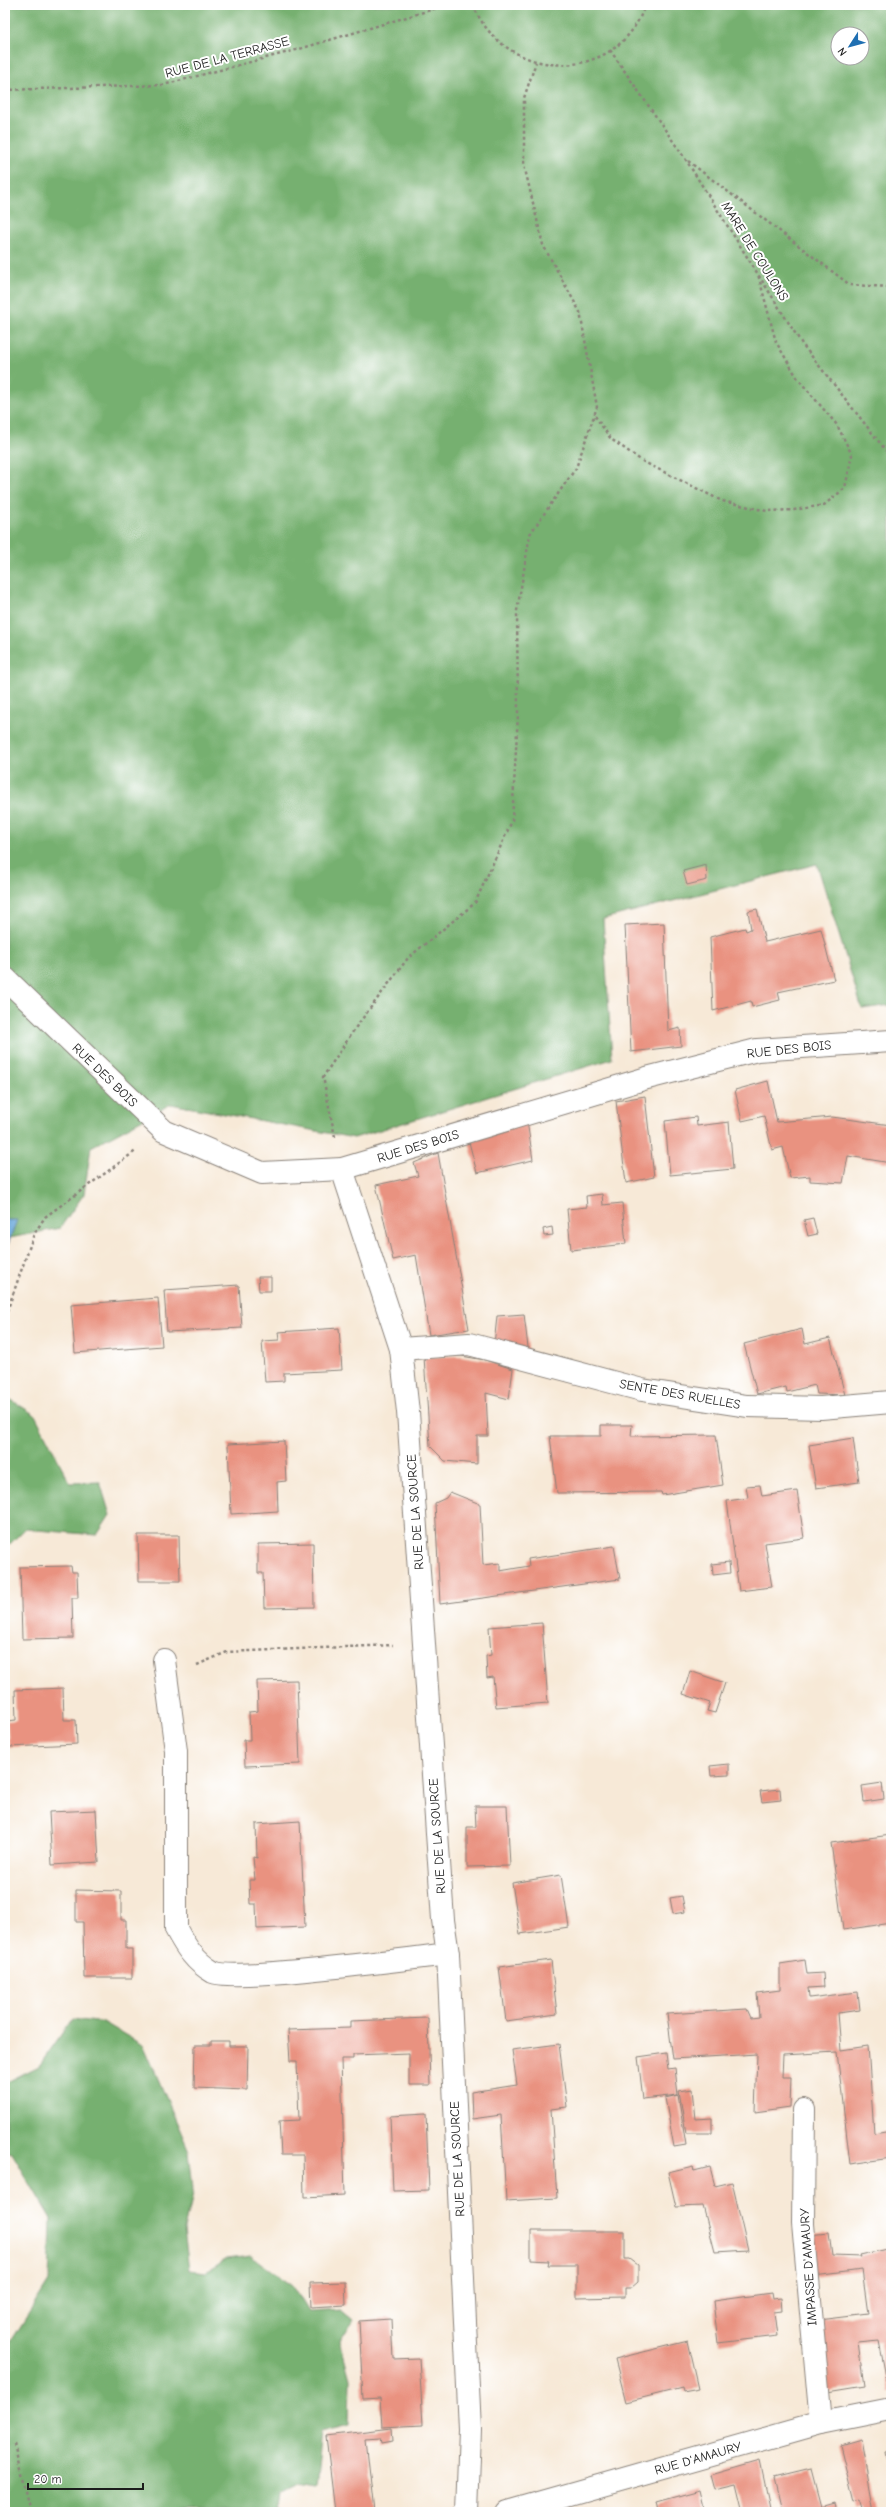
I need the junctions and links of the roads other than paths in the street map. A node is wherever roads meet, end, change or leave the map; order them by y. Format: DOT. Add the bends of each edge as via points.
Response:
graph roads {
  1 [pos="5,978"];
  2 [pos="891,1041"];
  3 [pos="342,1169"];
  4 [pos="401,1349"];
  5 [pos="891,1402"];
  6 [pos="164,1669"];
  7 [pos="448,1954"];
  8 [pos="804,2110"];
  9 [pos="891,2409"];
  10 [pos="821,2423"];
  11 [pos="467,2512"];
  12 [pos="507,2512"];
  1 -- 3 [label="street, RUE DES BOIS" via="164,1131 262,1173"];
  2 -- 3 [label="street, RUE DES BOIS" via="757,1050 647,1078"];
  3 -- 4 [label="street, RUE DE LA SOURCE"];
  4 -- 5 [label="street, SENTE DES RUELLES" via="470,1344 642,1390 747,1406 821,1408"];
  4 -- 7 [label="street, RUE DE LA SOURCE" via="408,1412"];
  6 -- 7 [label="street" via="176,1751 176,1929 188,1952 214,1972 253,1974"];
  7 -- 11 [label="street, RUE DE LA SOURCE" via="470,2430"];
  8 -- 10 [label="street, IMPASSE D'AMAURY" via="803,2223"];
  9 -- 10 [label="street, RUE D'AMAURY"];
  10 -- 12 [label="street, RUE D'AMAURY"];
}
